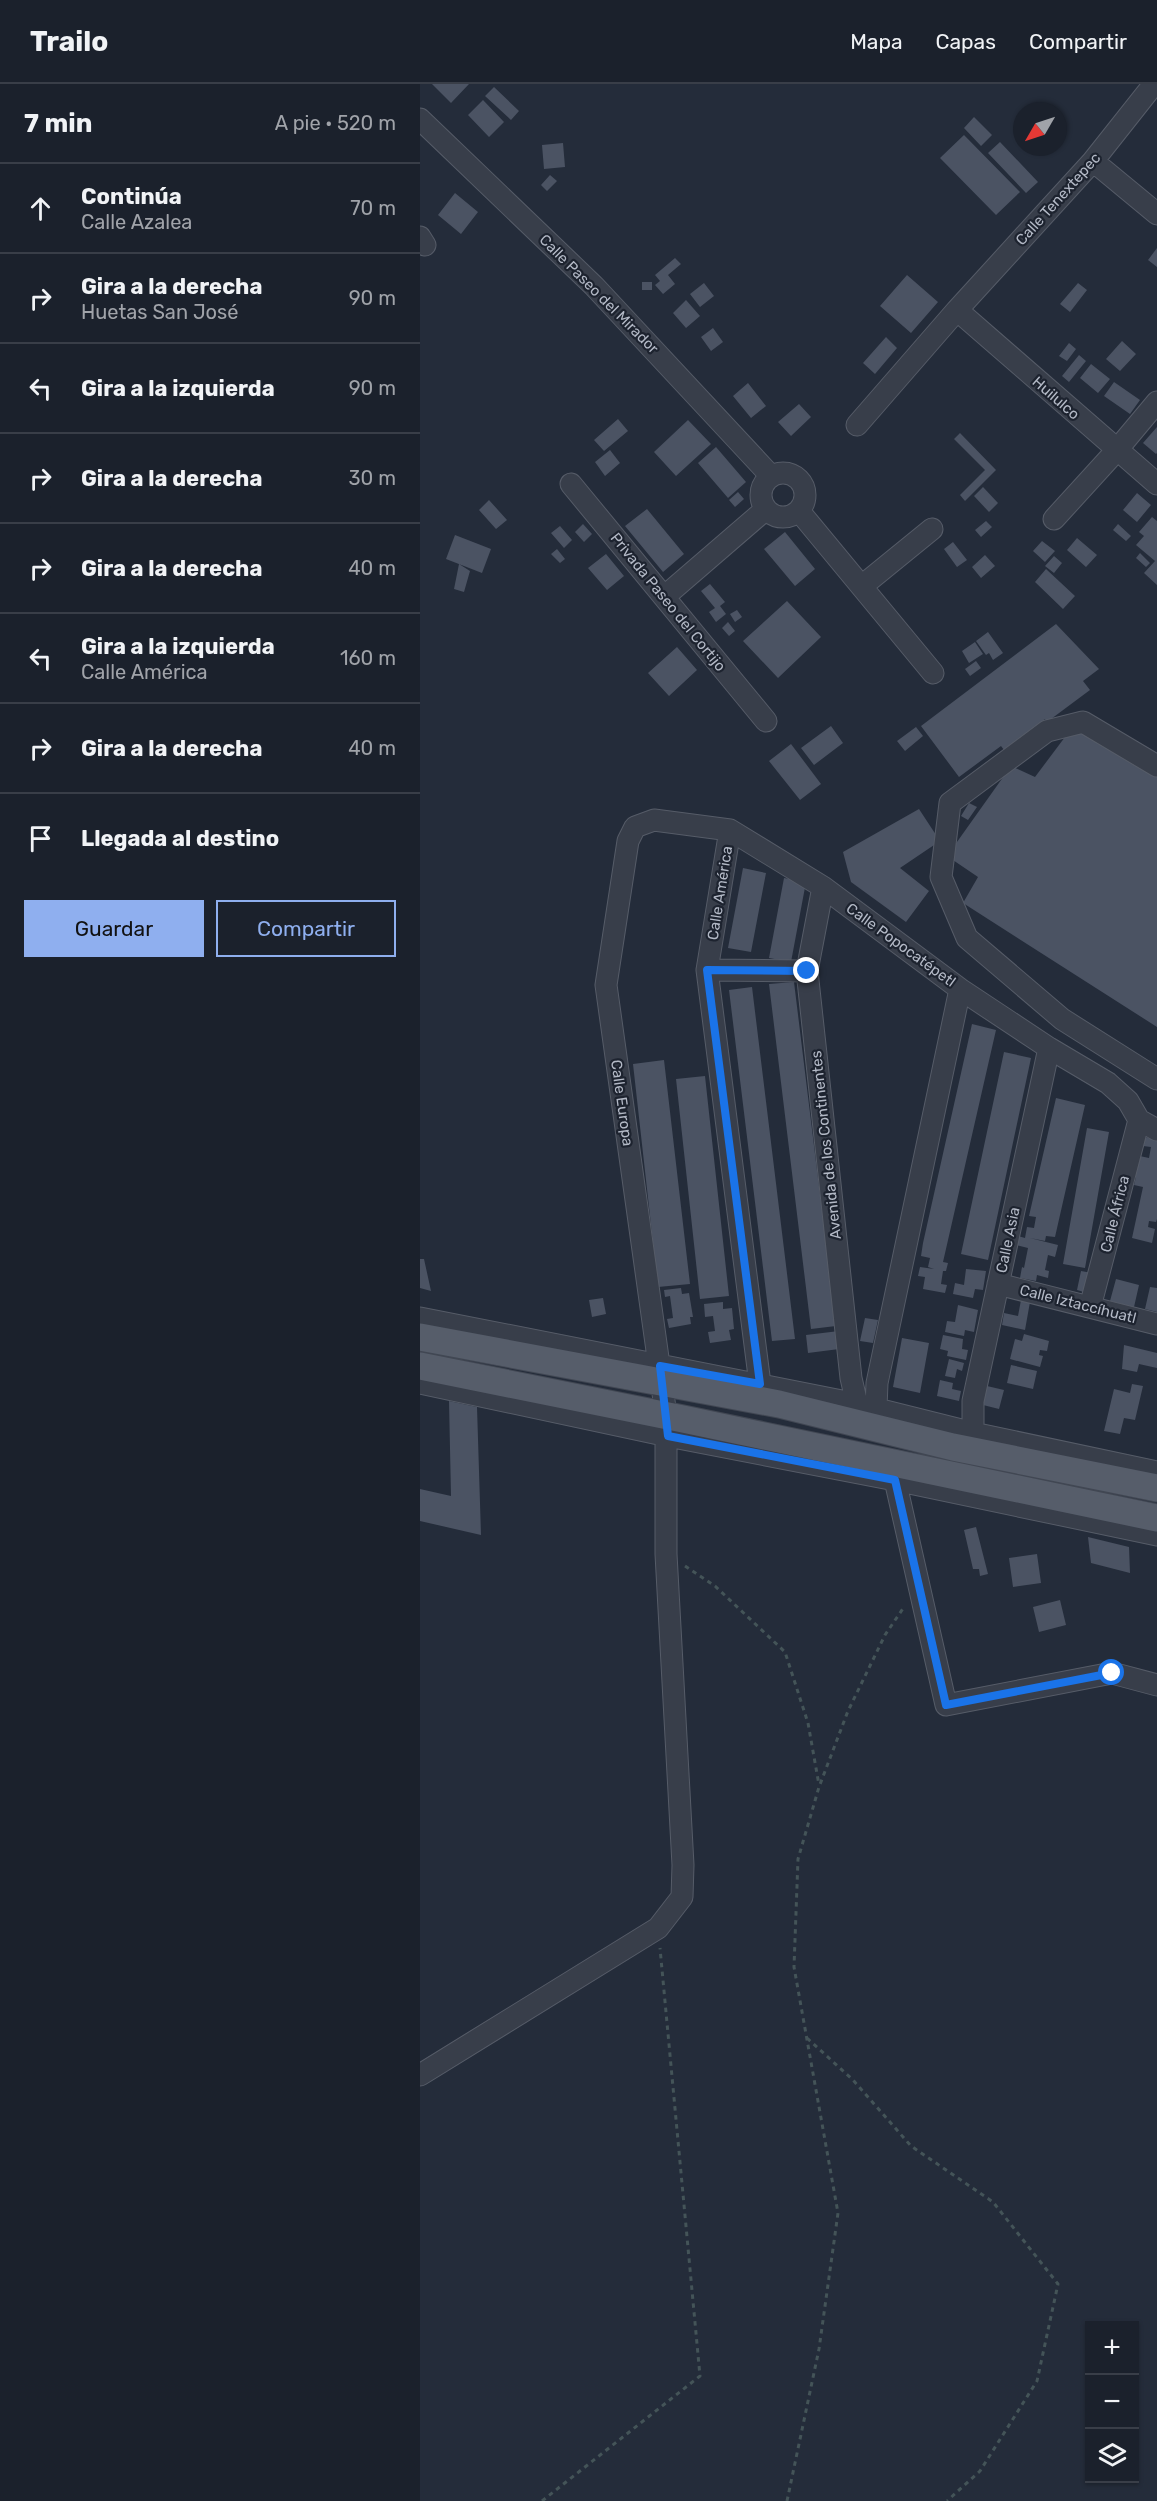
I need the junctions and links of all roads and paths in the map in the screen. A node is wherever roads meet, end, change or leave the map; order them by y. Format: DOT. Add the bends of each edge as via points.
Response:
graph roads {
  1 [pos="1155,84"];
  2 [pos="420,119"];
  3 [pos="1093,161"];
  4 [pos="1157,214"];
  5 [pos="957,310"];
  6 [pos="1157,402"];
  7 [pos="857,425"];
  8 [pos="1116,451"];
  9 [pos="771,476"];
  10 [pos="571,484"];
  11 [pos="1157,484"];
  12 [pos="766,509"];
  13 [pos="799,511"];
  14 [pos="1054,519"];
  15 [pos="932,529"];
  16 [pos="862,586"];
  17 [pos="664,597"];
  18 [pos="933,673"];
  19 [pos="766,721"];
  20 [pos="1157,766"];
  21 [pos="730,830"];
  22 [pos="628,841"];
  23 [pos="823,887"];
  24 [pos="707,970"];
  25 [pos="807,971"];
  26 [pos="960,988"];
  27 [pos="1049,1048"];
  28 [pos="1157,1079"];
  29 [pos="1148,1125"];
  30 [pos="998,1284"];
  31 [pos="1090,1308"];
  32 [pos="420,1318"];
  33 [pos="1157,1324"];
  34 [pos="420,1337"];
  35 [pos="420,1366"];
  36 [pos="661,1374"];
  37 [pos="420,1383"];
  38 [pos="760,1384"];
  39 [pos="867,1406"];
  40 [pos="667,1425"];
  41 [pos="973,1433"];
  42 [pos="1157,1472"];
  43 [pos="895,1480"];
  44 [pos="1157,1488"];
  45 [pos="1157,1518"];
  46 [pos="1157,1535"];
  47 [pos="666,1554"];
  48 [pos="919,1586"];
  49 [pos="1157,1685"];
  50 [pos="819,1787"];
  51 [pos="658,1928"];
  52 [pos="806,2037"];
  53 [pos="420,2075"];
  54 [pos="542,2501"];
  55 [pos="787,2501"];
  56 [pos="947,2501"];
  1 -- 3 [label="street, Calle Tenextepec"];
  2 -- 9 [label="street, Calle Paseo del Mirador" via="594,286"];
  3 -- 4 [label="street"];
  3 -- 5 [label="street, Calle Tenextepec"];
  5 -- 7 [label="street, Calle Tenextepec"];
  5 -- 8 [label="street, Huilulco"];
  6 -- 8 [label="street"];
  8 -- 11 [label="street, Huilulco"];
  8 -- 14 [label="street"];
  9 -- 12 [label="street" via="761,492"];
  9 -- 13 [label="street" via="788,473 797,477 805,493"];
  10 -- 17 [label="street, Privada Paseo del Cortijo"];
  12 -- 13 [label="street" via="782,517"];
  12 -- 17 [label="street"];
  13 -- 16 [label="street"];
  15 -- 16 [label="street"];
  16 -- 18 [label="street"];
  17 -- 19 [label="street, Privada Paseo del Cortijo"];
  20 -- 28 [label="street" via="1083,722 1047,731 950,802 941,877 967,938 1062,1019"];
  21 -- 22 [label="street, Calle Popocatépetl" via="654,820 635,827"];
  21 -- 23 [label="street, Calle Popocatépetl"];
  21 -- 24 [label="street, Calle América"];
  22 -- 36 [label="street, Calle Europa" via="606,985"];
  23 -- 25 [label="street, Avenida de los Continentes"];
  23 -- 26 [label="street, Calle Popocatépetl"];
  24 -- 25 [label="street"];
  24 -- 38 [label="street, Calle América"];
  25 -- 39 [label="street, Avenida de los Continentes" via="851,1378"];
  26 -- 27 [label="street, Calle Popocatépetl"];
  26 -- 39 [label="street" via="877,1383"];
  27 -- 29 [label="street, Calle Popocatépetl" via="1108,1083"];
  27 -- 30 [label="street, Calle Asia"];
  29 -- 31 [label="street, Calle África"];
  30 -- 31 [label="street, Calle Iztaccíhuatl"];
  30 -- 41 [label="street, Calle Asia" via="974,1401"];
  31 -- 33 [label="street, Calle Iztaccíhuatl"];
  32 -- 36 [label="street"];
  34 -- 36 [label="main road"];
  35 -- 40 [label="main road"];
  36 -- 38 [label="street"];
  36 -- 40 [label="street, Calle Europa"];
  36 -- 44 [label="main road" via="953,1447"];
  37 -- 40 [label="street"];
  38 -- 39 [label="street"];
  39 -- 41 [label="street"];
  40 -- 43 [label="street"];
  40 -- 45 [label="main road"];
  40 -- 47 [label="street, Calle Europa"];
  41 -- 42 [label="street"];
  43 -- 46 [label="street"];
  43 -- 48 [label="street"];
  47 -- 50 [label="path" via="715,1586 785,1652 808,1723"];
  47 -- 51 [label="street, Calle Europa" via="683,1865 682,1897"];
  48 -- 49 [label="street" via="946,1705 1112,1673"];
  48 -- 50 [label="path" via="885,1635 848,1711"];
  50 -- 52 [label="path" via="798,1859 794,1967"];
  51 -- 53 [label="street"];
  51 -- 54 [label="path" via="700,2376"];
  52 -- 55 [label="path" via="838,2213 819,2349"];
  52 -- 56 [label="path" via="853,2080 911,2146 993,2202 1058,2284 1037,2381 980,2471"];
}
